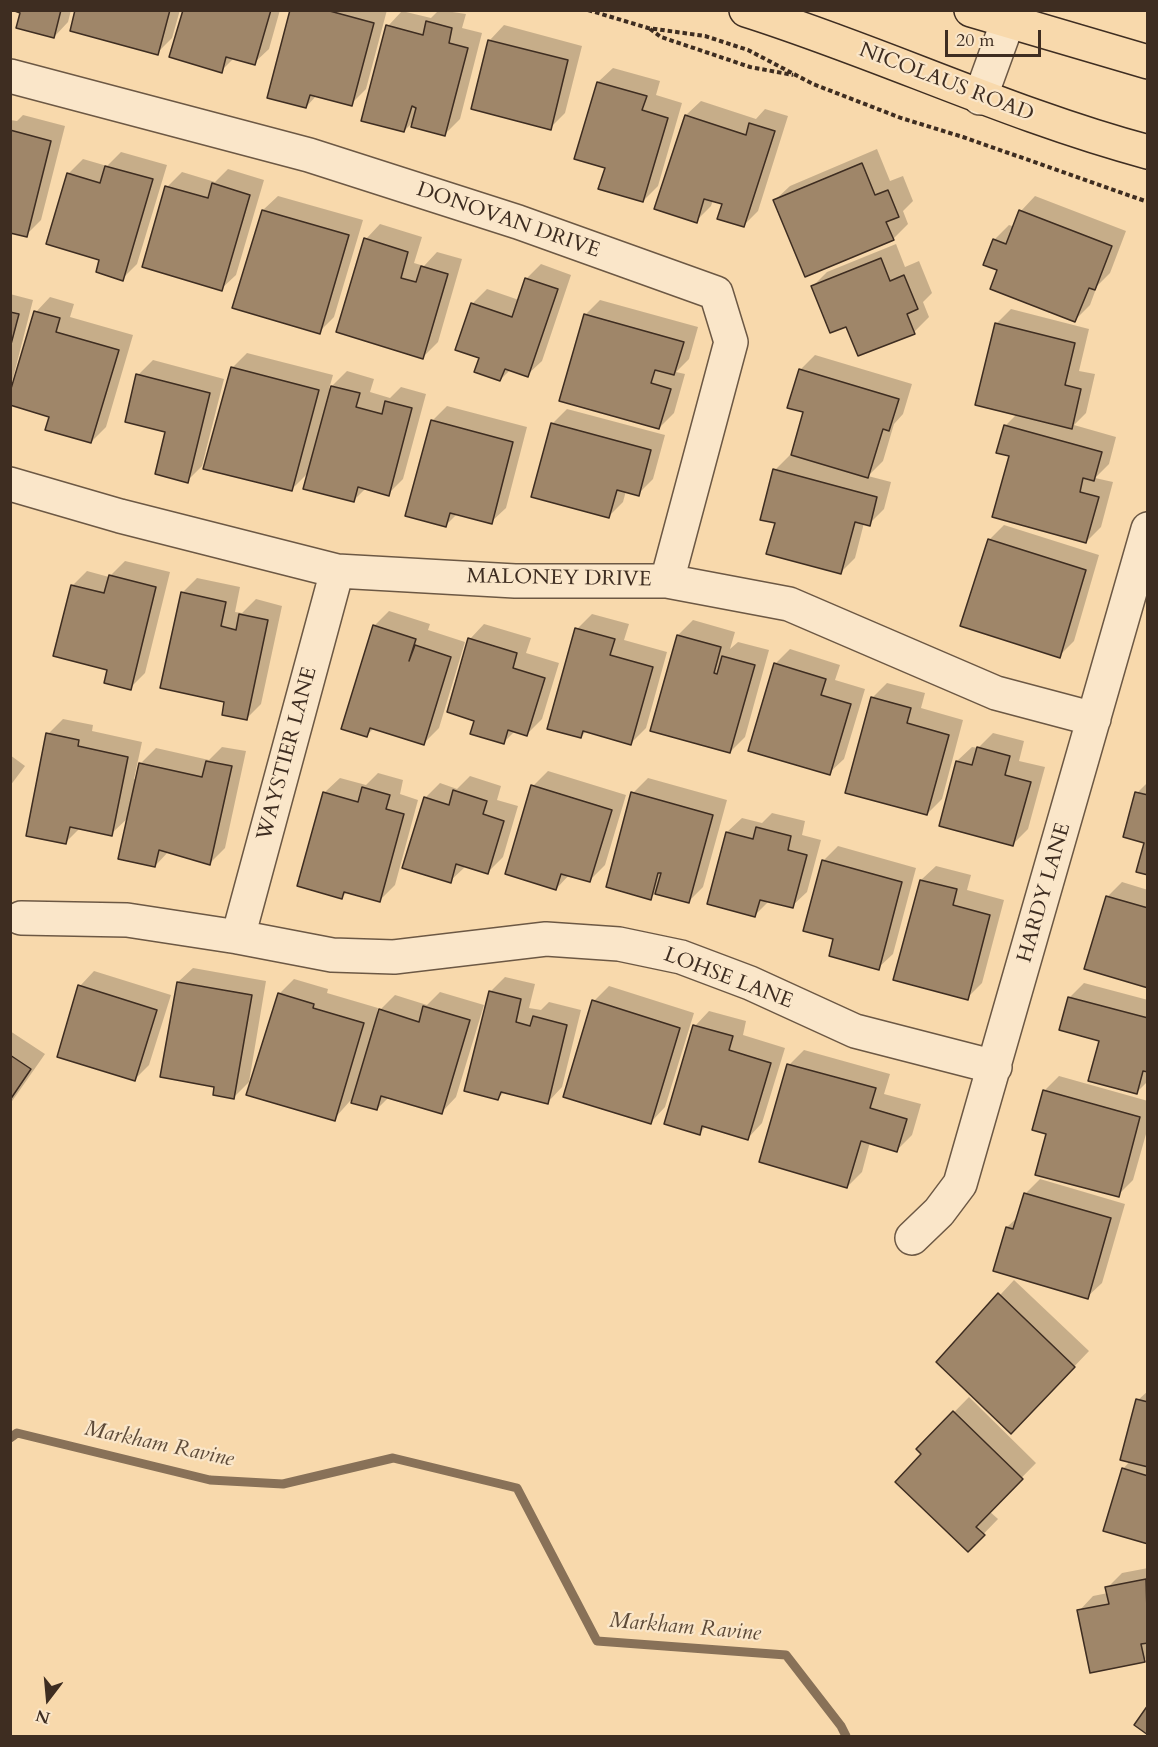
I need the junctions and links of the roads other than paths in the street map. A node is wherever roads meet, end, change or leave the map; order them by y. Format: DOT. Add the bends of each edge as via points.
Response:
graph roads {
  1 [pos="746,10"];
  2 [pos="971,10"];
  3 [pos="1010,16"];
  4 [pos="1148,62"];
  5 [pos="10,76"];
  6 [pos="980,98"];
  7 [pos="1148,152"];
  8 [pos="10,484"];
  9 [pos="1148,529"];
  10 [pos="337,571"];
  11 [pos="667,581"];
  12 [pos="1094,719"];
  13 [pos="21,918"];
  14 [pos="238,937"];
  15 [pos="995,1067"];
  16 [pos="912,1238"];
  1 -- 6 [label="main road, NICOLAUS ROAD" via="855,47"];
  2 -- 3 [label="main road"];
  3 -- 4 [label="main road"];
  3 -- 6 [label="street"];
  5 -- 11 [label="street, DONOVAN DRIVE" via="309,155 518,222 716,293 731,342"];
  6 -- 7 [label="main road, NICOLAUS ROAD"];
  8 -- 10 [label="street, MALONEY DRIVE"];
  9 -- 12 [label="street, HARDY LANE"];
  10 -- 11 [label="street, MALONEY DRIVE" via="515,582"];
  10 -- 14 [label="street, WAYSTIER LANE"];
  11 -- 12 [label="street, MALONEY DRIVE" via="789,604 996,693"];
  12 -- 15 [label="street, HARDY LANE"];
  13 -- 14 [label="street, LOHSE LANE" via="127,920"];
  14 -- 15 [label="street, LOHSE LANE" via="332,955 394,957 546,939 619,944 681,957 750,983 855,1032"];
  15 -- 16 [label="street, HARDY LANE" via="960,1184"];
}
